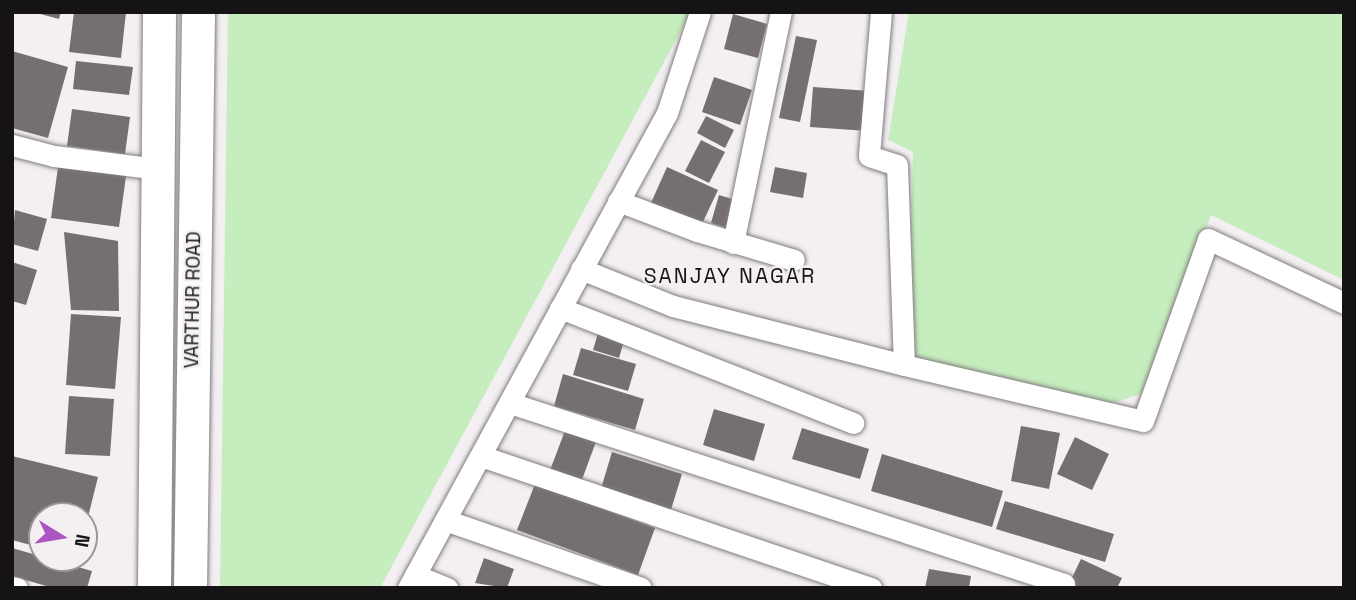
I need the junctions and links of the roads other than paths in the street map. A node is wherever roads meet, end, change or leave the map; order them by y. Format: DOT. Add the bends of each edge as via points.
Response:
graph roads {
  1 [pos="159,12"];
  2 [pos="198,12"];
  3 [pos="700,12"];
  4 [pos="781,12"];
  5 [pos="881,12"];
  6 [pos="12,145"];
  7 [pos="159,169"];
  8 [pos="618,201"];
  9 [pos="733,243"];
  10 [pos="794,260"];
  11 [pos="581,269"];
  12 [pos="1344,303"];
  13 [pos="560,308"];
  14 [pos="904,365"];
  15 [pos="155,384"];
  16 [pos="192,384"];
  17 [pos="510,403"];
  18 [pos="853,423"];
  19 [pos="481,456"];
  20 [pos="445,520"];
  21 [pos="411,581"];
  22 [pos="1064,584"];
  23 [pos="154,588"];
  24 [pos="190,588"];
  25 [pos="447,588"];
  26 [pos="641,588"];
  27 [pos="871,588"];
  1 -- 7 [label="main road, VARTHUR ROAD"];
  2 -- 16 [label="main road, VARTHUR ROAD"];
  3 -- 8 [label="street" via="667,113"];
  4 -- 9 [label="street"];
  5 -- 14 [label="street" via="869,156 897,165"];
  6 -- 7 [label="street" via="54,156"];
  7 -- 15 [label="main road, VARTHUR ROAD"];
  8 -- 9 [label="street"];
  8 -- 11 [label="street"];
  9 -- 10 [label="street"];
  11 -- 13 [label="street"];
  11 -- 14 [label="street" via="673,306"];
  12 -- 14 [label="street" via="1208,239 1143,421"];
  13 -- 17 [label="street"];
  13 -- 18 [label="street"];
  15 -- 16 [label="main road"];
  15 -- 23 [label="main road, VARTHUR ROAD"];
  16 -- 24 [label="main road, VARTHUR ROAD"];
  17 -- 19 [label="street"];
  17 -- 22 [label="street"];
  19 -- 20 [label="street"];
  19 -- 27 [label="street"];
  20 -- 21 [label="street"];
  20 -- 26 [label="street"];
  21 -- 25 [label="street"];
}
